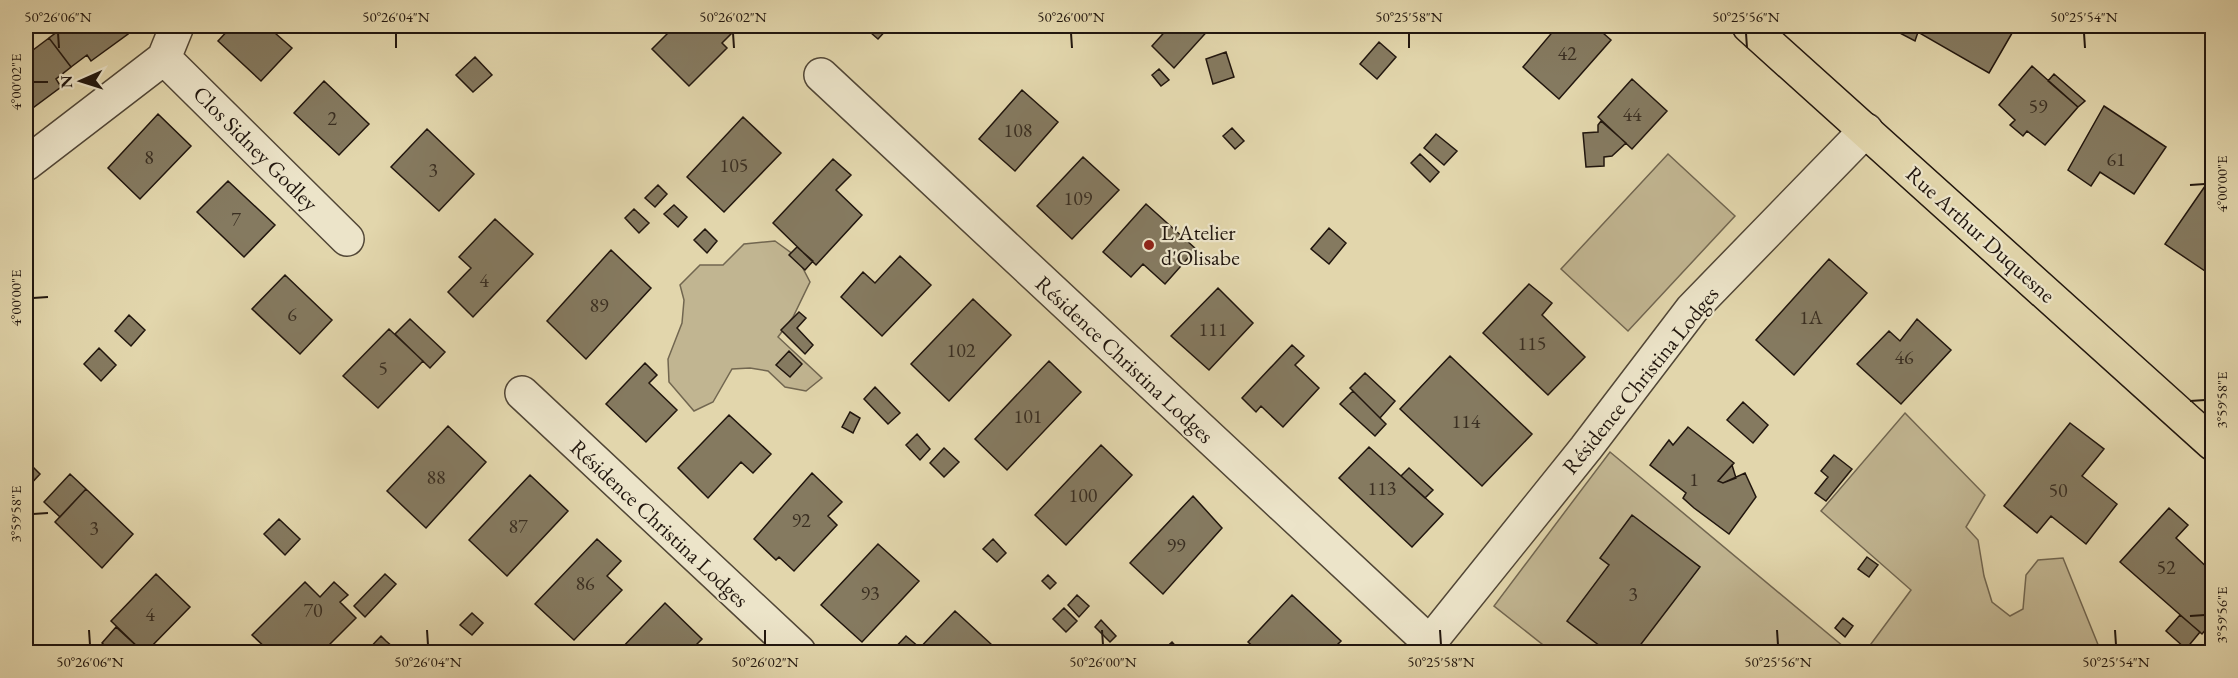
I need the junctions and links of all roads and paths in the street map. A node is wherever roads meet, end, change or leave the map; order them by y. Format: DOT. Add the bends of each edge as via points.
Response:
graph roads {
  1 [pos="177,26"];
  2 [pos="1749,26"];
  3 [pos="164,58"];
  4 [pos="821,75"];
  5 [pos="1866,130"];
  6 [pos="26,164"];
  7 [pos="347,239"];
  8 [pos="522,393"];
  9 [pos="2212,443"];
  10 [pos="1426,647"];
  11 [pos="798,652"];
  1 -- 3 [label="street"];
  2 -- 5 [label="main road, Rue Arthur Duquesne"];
  3 -- 6 [label="street"];
  3 -- 7 [label="street, Clos Sidney Godley"];
  4 -- 10 [label="street, Résidence Christina Lodges"];
  5 -- 9 [label="main road, Rue Arthur Duquesne"];
  5 -- 10 [label="street, Résidence Christina Lodges" via="1692,309"];
  8 -- 11 [label="street, Résidence Christina Lodges"];
}
